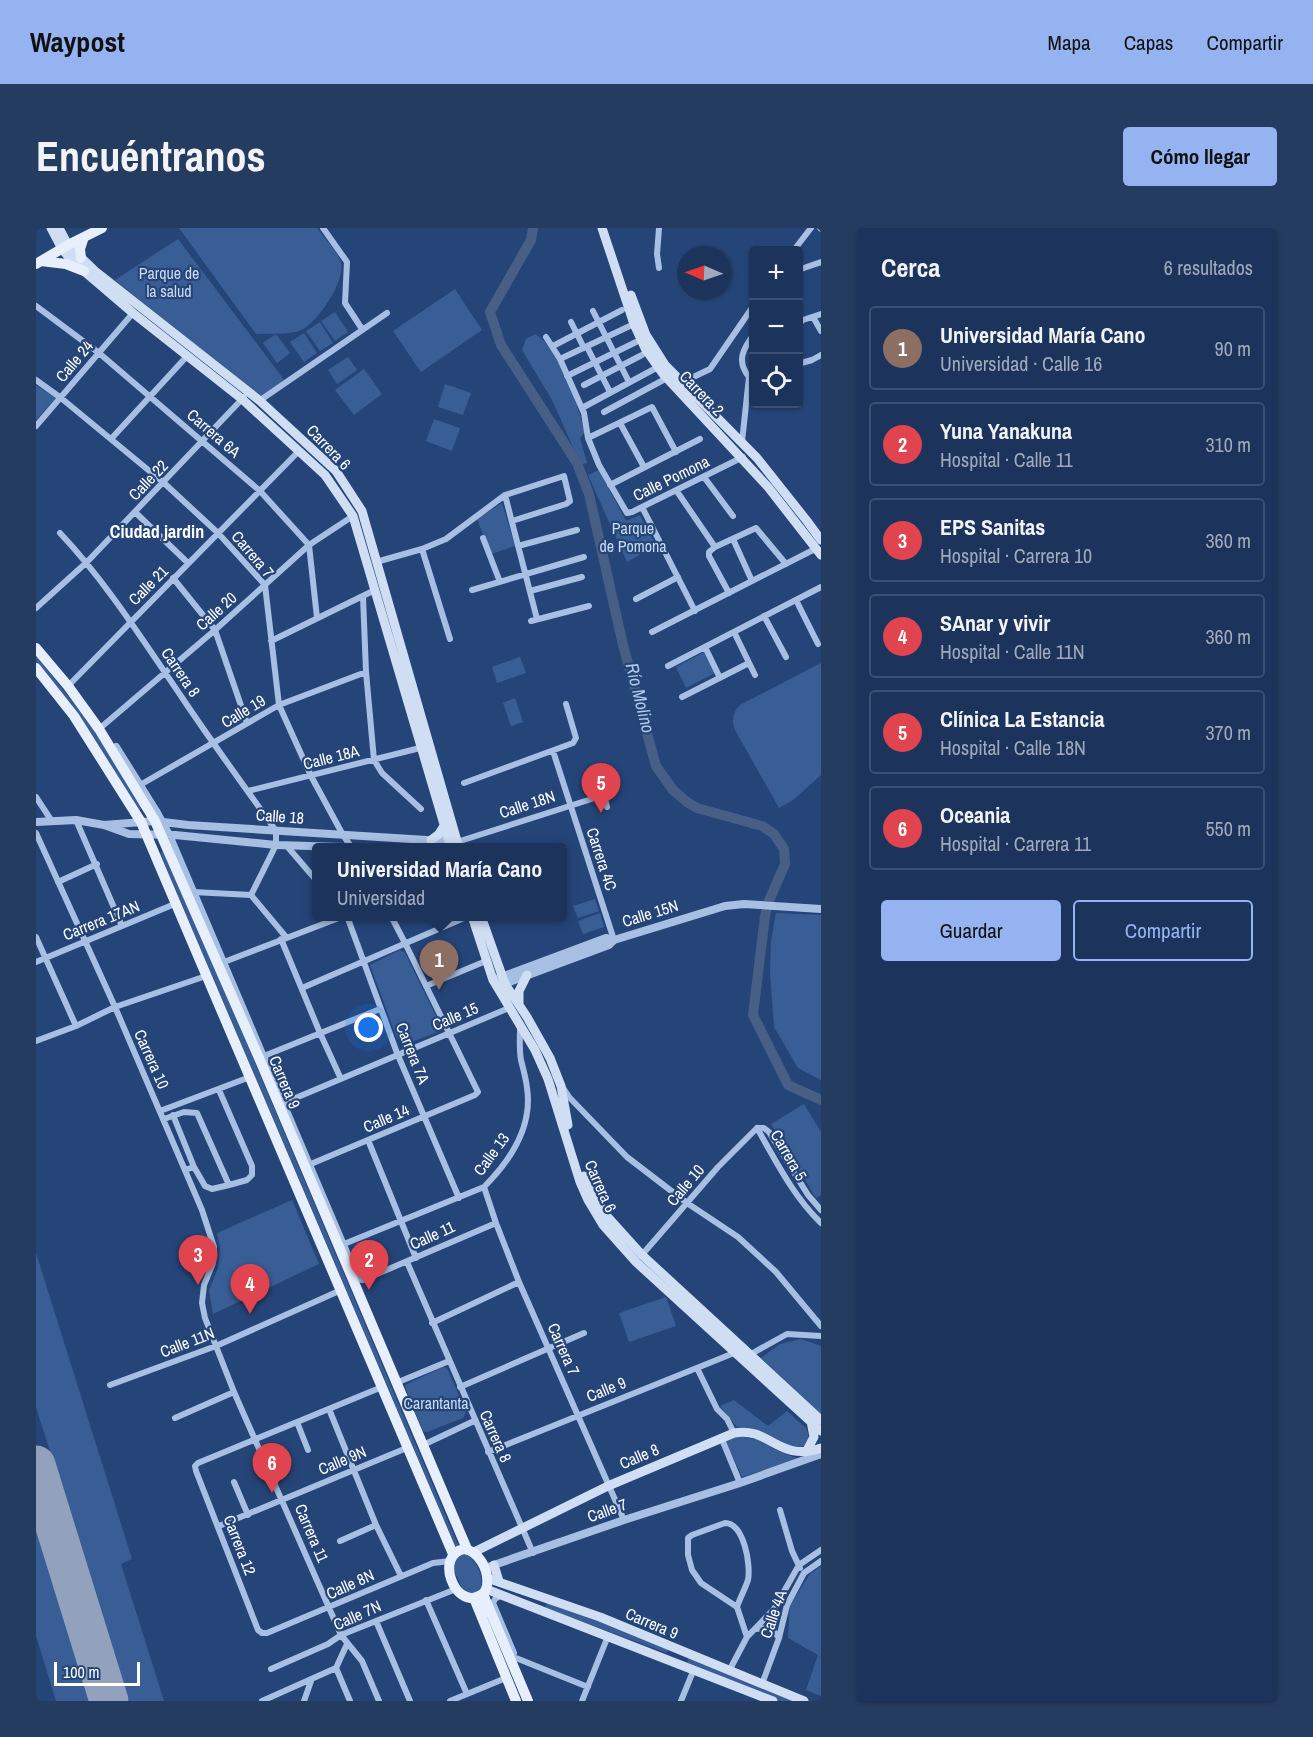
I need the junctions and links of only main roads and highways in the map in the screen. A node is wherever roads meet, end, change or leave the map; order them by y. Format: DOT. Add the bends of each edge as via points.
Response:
graph roads {
  1 [pos="51,228"];
  2 [pos="59,228"];
  3 [pos="102,228"];
  4 [pos="602,228"];
  5 [pos="607,228"];
  6 [pos="85,232"];
  7 [pos="63,244"];
  8 [pos="81,258"];
  9 [pos="38,260"];
  10 [pos="84,271"];
  11 [pos="245,395"];
  12 [pos="820,548"];
  13 [pos="36,648"];
  14 [pos="36,668"];
  15 [pos="444,826"];
  16 [pos="431,840"];
  17 [pos="452,843"];
  18 [pos="452,843"];
  19 [pos="470,921"];
  20 [pos="482,921"];
  21 [pos="527,975"];
  22 [pos="499,982"];
  23 [pos="514,1006"];
  24 [pos="292,1137"];
  25 [pos="302,1147"];
  26 [pos="639,1258"];
  27 [pos="821,1420"];
  28 [pos="810,1421"];
  29 [pos="821,1431"];
  30 [pos="821,1448"];
  31 [pos="806,1452"];
  32 [pos="470,1551"];
  33 [pos="451,1558"];
  34 [pos="485,1582"];
  35 [pos="545,1598"];
  36 [pos="541,1611"];
  37 [pos="682,1651"];
  38 [pos="677,1663"];
  39 [pos="516,1701"];
  40 [pos="528,1701"];
  41 [pos="773,1701"];
  42 [pos="804,1701"];
  1 -- 7 [label="main road, Carrera 6"];
  2 -- 7 [label="main road, Carrera 6"];
  3 -- 6 [label="main road"];
  4 -- 12 [label="main road, Carrera 2" via="646,350"];
  5 -- 12 [label="main road, Carrera 2" via="646,335 665,365 742,442 807,521"];
  6 -- 7 [label="main road"];
  6 -- 8 [label="main road"];
  7 -- 8 [label="main road, Carrera 6"];
  7 -- 9 [label="main road"];
  7 -- 10 [label="main road, Carrera 6"];
  8 -- 11 [label="main road, Carrera 6"];
  9 -- 10 [label="main road"];
  10 -- 11 [label="main road, Carrera 6" via="133,313"];
  11 -- 15 [label="main road, Carrera 6" via="253,408 325,474 353,516"];
  11 -- 17 [label="main road, Carrera 6" via="260,400 336,471 362,511"];
  13 -- 24 [label="main road, Carrera 9" via="101,728 159,821"];
  14 -- 33 [label="main road, Carrera 9" via="74,716 141,822 247,1078 408,1447"];
  15 -- 16 [label="main road"];
  15 -- 18 [label="main road, Carrera 6"];
  19 -- 22 [label="main road, Carrera 6"];
  20 -- 22 [label="main road, Carrera 6"];
  21 -- 23 [label="main road"];
  22 -- 23 [label="main road, Carrera 6"];
  23 -- 26 [label="main road, Carrera 6" via="550,1058 586,1182 604,1214"];
  23 -- 26 [label="main road, Carrera 6" via="548,1079 588,1200 603,1225"];
  24 -- 25 [label="main road"];
  24 -- 32 [label="main road, Carrera 9"];
  26 -- 27 [label="main road, Carrera 6"];
  26 -- 28 [label="main road, Carrera 6" via="734,1353"];
  28 -- 29 [label="main road, Carrera 6"];
  28 -- 31 [label="main road" via="814,1437"];
  30 -- 31 [label="main road, Calle 8"];
  31 -- 32 [label="main road, Calle 8" via="780,1448 752,1432 734,1433 608,1486"];
  32 -- 33 [label="main road" via="460,1550"];
  32 -- 34 [label="main road, Carrera 9"];
  33 -- 34 [label="main road, Carrera 9" via="450,1574 463,1596"];
  34 -- 35 [label="main road, Carrera 9" via="499,1581"];
  34 -- 36 [label="main road, Carrera 9" via="502,1595"];
  34 -- 39 [label="main road" via="506,1678"];
  34 -- 40 [label="main road"];
  35 -- 36 [label="main road"];
  35 -- 37 [label="main road, Carrera 9"];
  36 -- 38 [label="main road, Carrera 9"];
  37 -- 38 [label="main road"];
  37 -- 42 [label="main road, Carrera 9"];
  38 -- 41 [label="main road, Carrera 9"];
}
